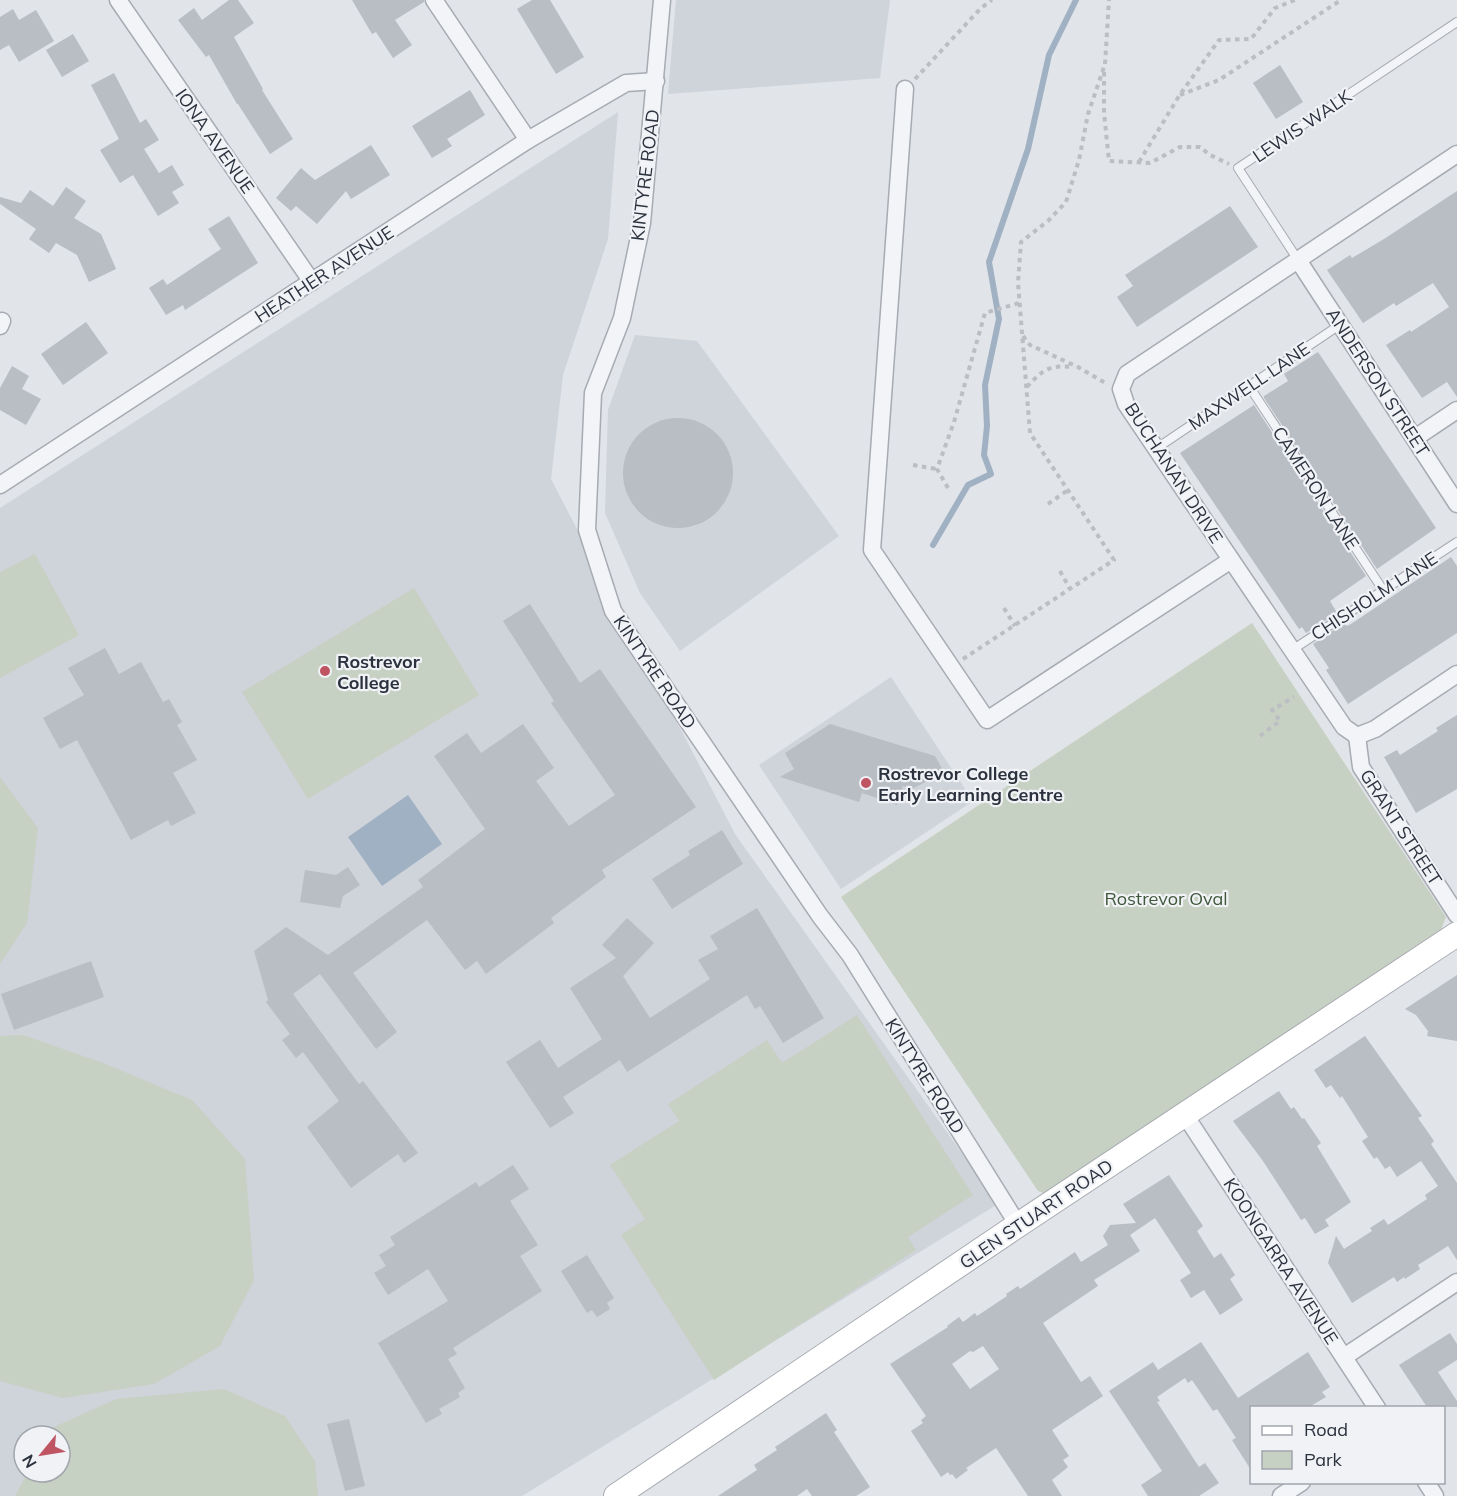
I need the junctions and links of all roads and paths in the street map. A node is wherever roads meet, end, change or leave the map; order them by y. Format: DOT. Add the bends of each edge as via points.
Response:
graph roads {
  1 [pos="118,0"];
  2 [pos="434,0"];
  3 [pos="662,0"];
  4 [pos="992,0"];
  5 [pos="1109,0"];
  6 [pos="1295,0"];
  7 [pos="1341,0"];
  8 [pos="1457,22"];
  9 [pos="1105,64"];
  10 [pos="656,81"];
  11 [pos="905,89"];
  12 [pos="1179,96"];
  13 [pos="528,140"];
  14 [pos="1457,154"];
  15 [pos="1139,162"];
  16 [pos="1238,168"];
  17 [pos="1298,260"];
  18 [pos="312,282"];
  19 [pos="1019,303"];
  20 [pos="1341,324"];
  21 [pos="1022,334"];
  22 [pos="1078,367"];
  23 [pos="1249,386"];
  24 [pos="1026,388"];
  25 [pos="1121,389"];
  26 [pos="1457,410"];
  27 [pos="1415,438"];
  28 [pos="1157,448"];
  29 [pos="914,465"];
  30 [pos="937,469"];
  31 [pos="0,485"];
  32 [pos="948,488"];
  33 [pos="1068,490"];
  34 [pos="1048,504"];
  35 [pos="1457,504"];
  36 [pos="1457,542"];
  37 [pos="1231,560"];
  38 [pos="1060,571"];
  39 [pos="1070,589"];
  40 [pos="1383,590"];
  41 [pos="1004,608"];
  42 [pos="1015,626"];
  43 [pos="1292,650"];
  44 [pos="963,668"];
  45 [pos="1457,674"];
  46 [pos="1294,697"];
  47 [pos="1260,736"];
  48 [pos="1357,736"];
  49 [pos="1457,915"];
  50 [pos="1457,934"];
  51 [pos="1185,1115"];
  52 [pos="1018,1225"];
  53 [pos="1457,1282"];
  54 [pos="1344,1357"];
  55 [pos="1376,1406"];
  56 [pos="655,1470"];
  57 [pos="1299,1484"];
  58 [pos="616,1496"];
  59 [pos="642,1496"];
  60 [pos="1281,1496"];
  1 -- 18 [label="street, IONA AVENUE"];
  2 -- 13 [label="street"];
  3 -- 10 [label="street, KINTYRE ROAD"];
  4 -- 11 [label="path"];
  5 -- 9 [label="path"];
  6 -- 12 [label="path" via="1275,8 1251,39 1219,40"];
  7 -- 12 [label="path" via="1219,80"];
  8 -- 16 [label="lane, LEWIS WALK"];
  9 -- 15 [label="path" via="1104,113 1109,160"];
  9 -- 19 [label="path" via="1066,202 1021,242"];
  10 -- 13 [label="street, HEATHER AVENUE" via="626,83"];
  10 -- 52 [label="street, KINTYRE ROAD" via="642,223 622,318 593,393 587,530 613,611 849,955"];
  11 -- 37 [label="street" via="872,550 987,720"];
  12 -- 15 [label="path"];
  13 -- 18 [label="street, HEATHER AVENUE"];
  14 -- 17 [label="street, BUCHANAN DRIVE"];
  15 -- 16 [label="path" via="1150,163 1180,147 1200,147"];
  16 -- 17 [label="lane, LEWIS WALK"];
  17 -- 20 [label="street, ANDERSON STREET"];
  17 -- 25 [label="street, BUCHANAN DRIVE" via="1127,374"];
  18 -- 31 [label="street, HEATHER AVENUE"];
  19 -- 21 [label="path"];
  19 -- 30 [label="path" via="985,313"];
  20 -- 23 [label="lane, MAXWELL LANE"];
  20 -- 27 [label="street, ANDERSON STREET"];
  21 -- 22 [label="path" via="1030,345"];
  21 -- 24 [label="path"];
  22 -- 24 [label="path" via="1042,370"];
  22 -- 25 [label="path"];
  23 -- 28 [label="lane, MAXWELL LANE"];
  23 -- 40 [label="lane, CAMERON LANE"];
  24 -- 33 [label="path" via="1030,433"];
  25 -- 28 [label="street, BUCHANAN DRIVE" via="1126,404"];
  26 -- 27 [label="street"];
  27 -- 35 [label="street, ANDERSON STREET"];
  28 -- 37 [label="street, BUCHANAN DRIVE"];
  29 -- 30 [label="path"];
  30 -- 32 [label="path"];
  33 -- 34 [label="path"];
  33 -- 39 [label="path" via="1114,560"];
  36 -- 40 [label="lane, CHISHOLM LANE"];
  37 -- 43 [label="street, BUCHANAN DRIVE"];
  38 -- 39 [label="path"];
  39 -- 42 [label="path"];
  40 -- 43 [label="lane, CHISHOLM LANE"];
  41 -- 42 [label="path"];
  42 -- 44 [label="path" via="959,662"];
  43 -- 48 [label="street, BUCHANAN DRIVE" via="1344,727"];
  45 -- 48 [label="street" via="1375,729"];
  46 -- 47 [label="path" via="1272,710 1280,721"];
  48 -- 49 [label="street, GRANT STREET" via="1361,766"];
  50 -- 51 [label="street, GLEN STUART ROAD"];
  51 -- 52 [label="street, GLEN STUART ROAD"];
  51 -- 54 [label="street, KOONGARRA AVENUE"];
  52 -- 56 [label="street, GLEN STUART ROAD"];
  53 -- 54 [label="street"];
  54 -- 55 [label="street, KOONGARRA AVENUE"];
  56 -- 58 [label="street, GLEN STUART ROAD"];
  56 -- 59 [label="street"];
  57 -- 60 [label="street"];
}
